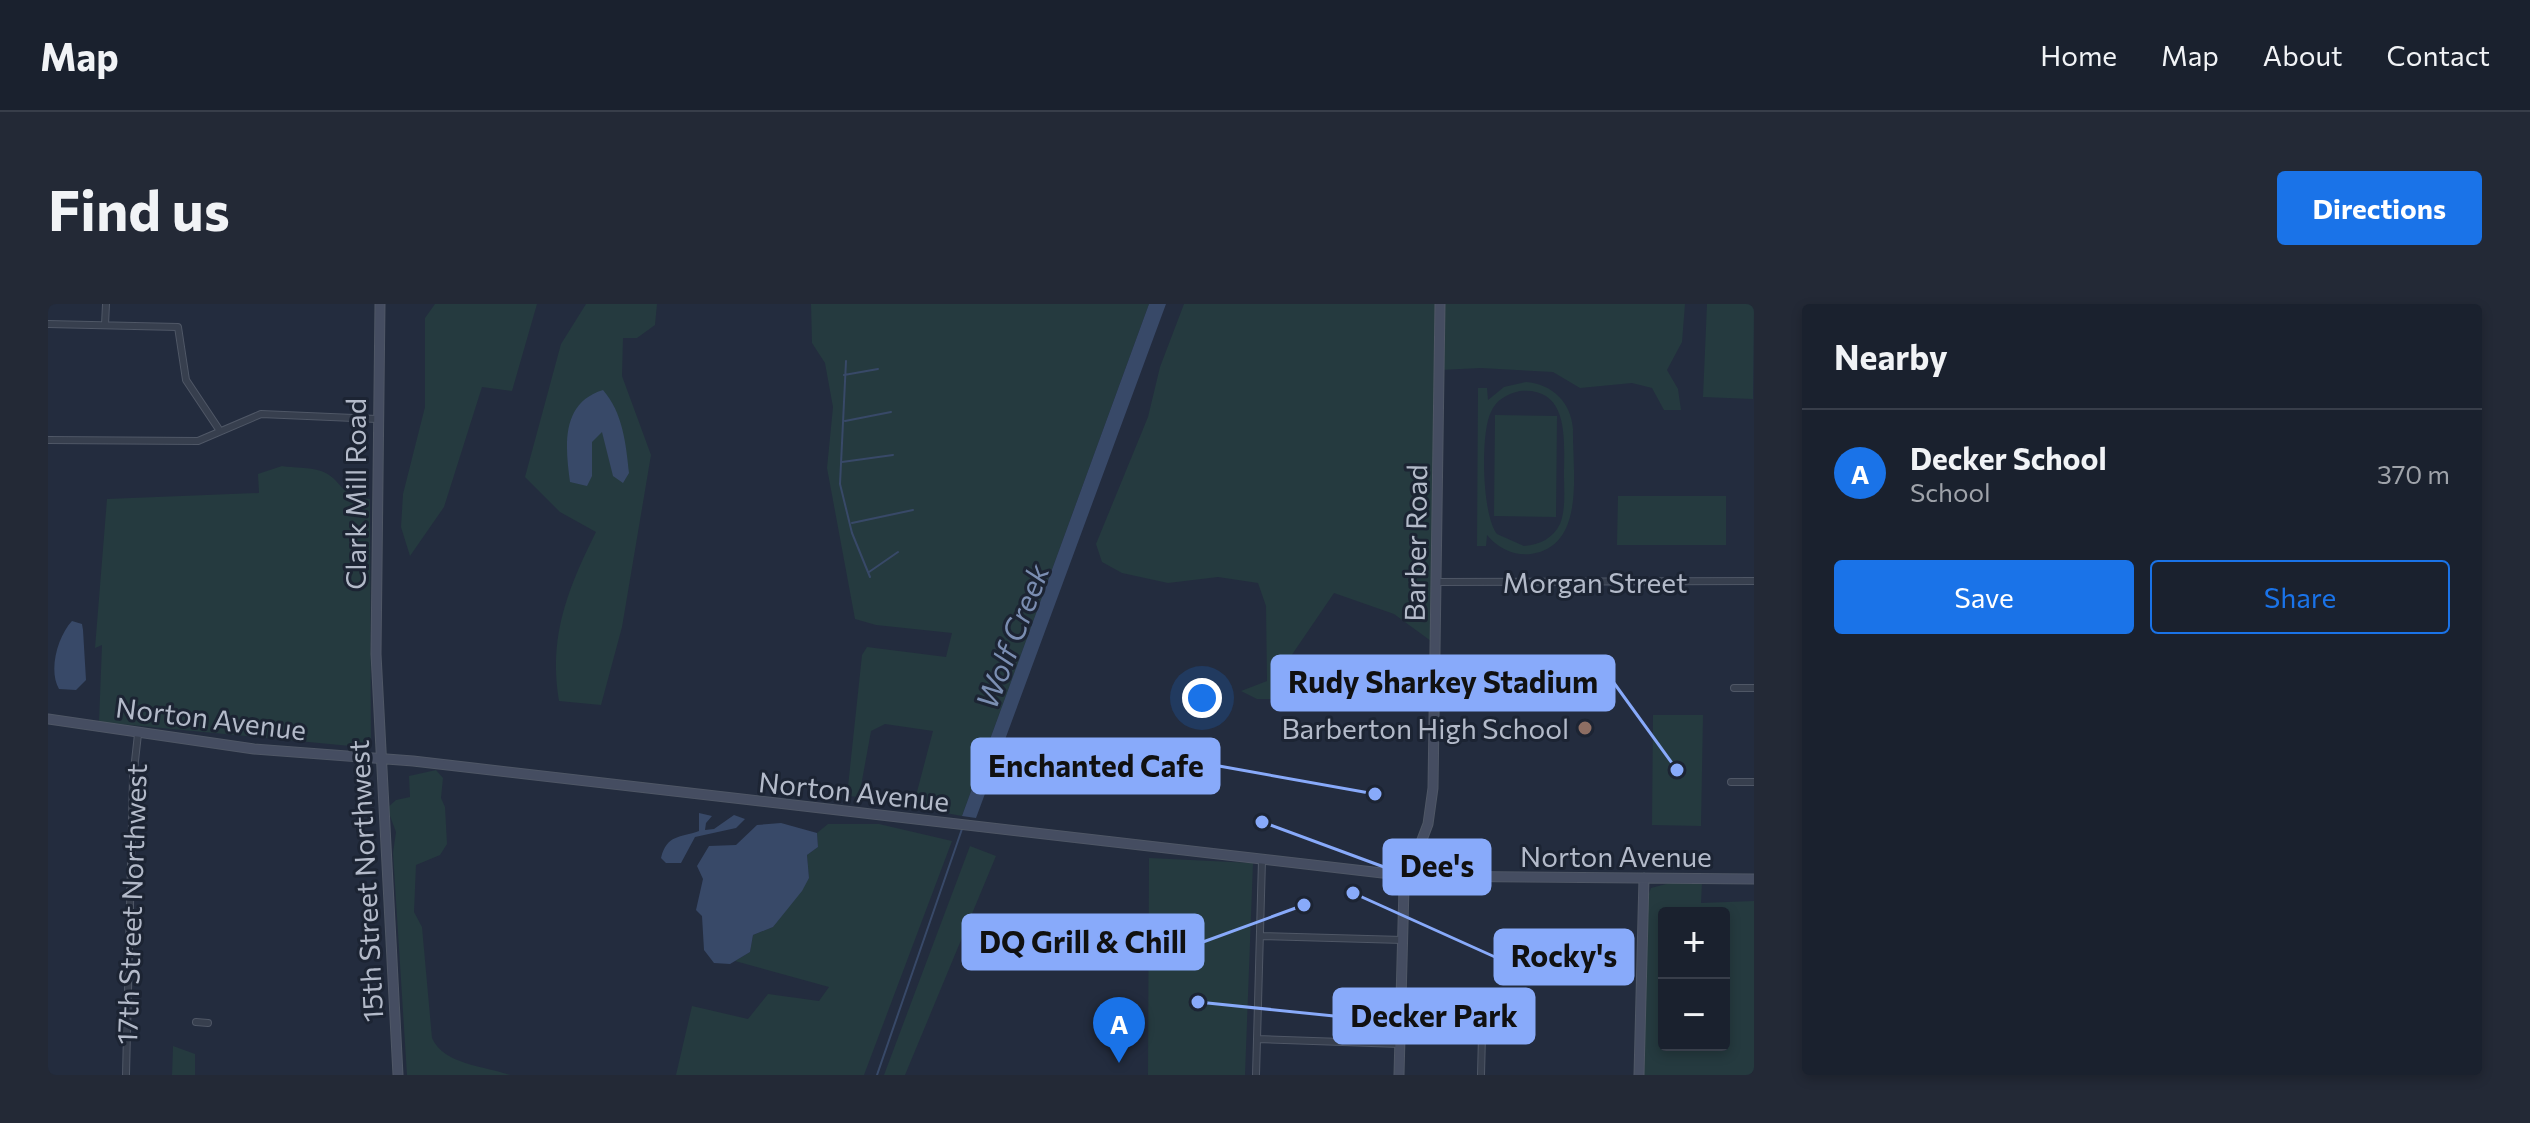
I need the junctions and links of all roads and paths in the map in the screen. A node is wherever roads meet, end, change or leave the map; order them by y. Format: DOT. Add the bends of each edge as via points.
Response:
graph roads {
  1 [pos="106,304"];
  2 [pos="380,304"];
  3 [pos="1440,304"];
  4 [pos="48,324"];
  5 [pos="105,325"];
  6 [pos="377,419"];
  7 [pos="220,431"];
  8 [pos="48,440"];
  9 [pos="1754,581"];
  10 [pos="1436,582"];
  11 [pos="377,684"];
  12 [pos="1734,688"];
  13 [pos="1754,688"];
  14 [pos="48,719"];
  15 [pos="138,734"];
  16 [pos="379,758"];
  17 [pos="1731,782"];
  18 [pos="1754,782"];
  19 [pos="1262,860"];
  20 [pos="1408,876"];
  21 [pos="1644,878"];
  22 [pos="1754,879"];
  23 [pos="1260,936"];
  24 [pos="1403,940"];
  25 [pos="1413,994"];
  26 [pos="196,1022"];
  27 [pos="208,1023"];
  28 [pos="1257,1039"];
  29 [pos="1400,1044"];
  30 [pos="126,1075"];
  31 [pos="398,1075"];
  32 [pos="1256,1075"];
  33 [pos="1399,1075"];
  34 [pos="1481,1075"];
  35 [pos="1639,1075"];
  1 -- 5 [label="street"];
  2 -- 6 [label="main road, Clark Mill Road"];
  3 -- 10 [label="main road, Barber Road"];
  4 -- 5 [label="street"];
  5 -- 7 [label="street" via="180,329 186,380"];
  6 -- 7 [label="street" via="261,414"];
  6 -- 11 [label="main road, Clark Mill Road"];
  7 -- 8 [label="street" via="189,442"];
  9 -- 10 [label="street, Morgan Street"];
  10 -- 20 [label="main road, Barber Road" via="1432,797 1428,824"];
  11 -- 16 [label="main road, 15th Street Northwest"];
  12 -- 13 [label="street"];
  14 -- 15 [label="main road, Norton Avenue"];
  15 -- 16 [label="main road, Norton Avenue"];
  15 -- 30 [label="street, 17th Street Northwest"];
  16 -- 19 [label="main road, Norton Avenue"];
  16 -- 31 [label="main road, 15th Street Northwest"];
  17 -- 18 [label="street"];
  19 -- 20 [label="main road, Norton Avenue"];
  19 -- 23 [label="street"];
  20 -- 21 [label="main road, Norton Avenue"];
  20 -- 24 [label="main road, Barber Road"];
  21 -- 22 [label="main road, Norton Avenue"];
  21 -- 35 [label="main road"];
  23 -- 24 [label="street"];
  23 -- 28 [label="street"];
  24 -- 29 [label="main road, Barber Road"];
  25 -- 34 [label="street" via="1483,996"];
  26 -- 27 [label="street"];
  28 -- 29 [label="street"];
  28 -- 32 [label="street"];
  29 -- 33 [label="main road, Barber Road"];
}
